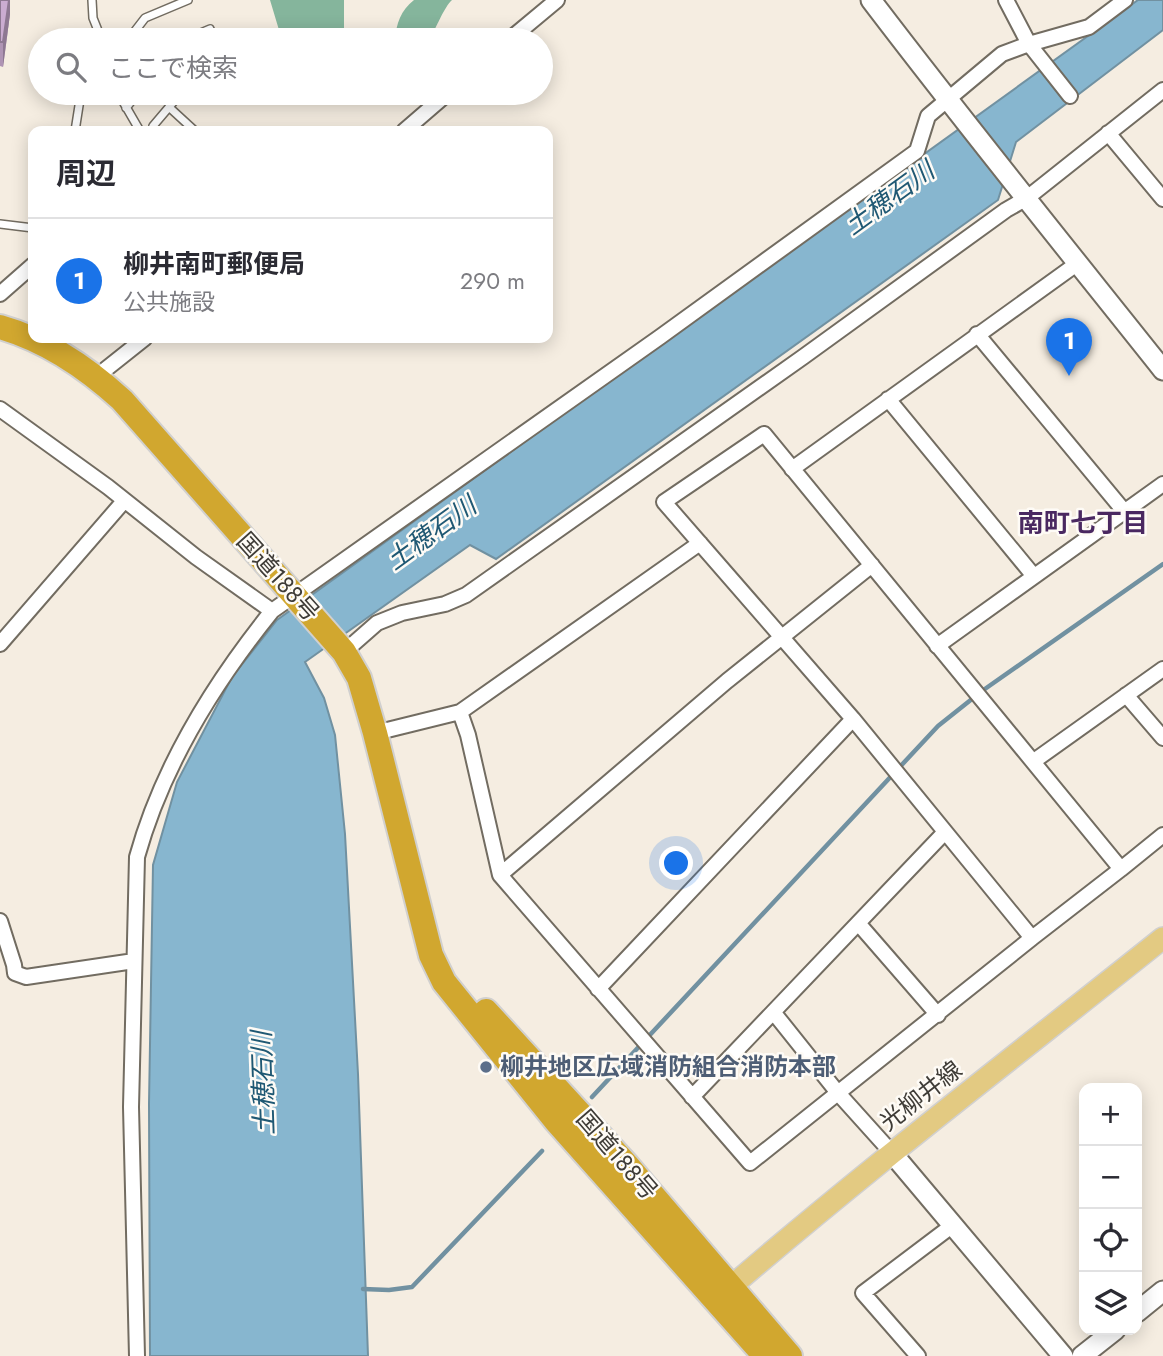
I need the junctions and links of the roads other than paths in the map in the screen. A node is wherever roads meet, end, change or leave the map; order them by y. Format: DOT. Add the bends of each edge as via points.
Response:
graph roads {
  1 [pos="92,0"];
  2 [pos="188,0"];
  3 [pos="556,0"];
  4 [pos="871,0"];
  5 [pos="1006,0"];
  6 [pos="1125,0"];
  7 [pos="97,28"];
  8 [pos="137,28"];
  9 [pos="523,28"];
  10 [pos="1029,44"];
  11 [pos="1163,90"];
  12 [pos="1070,96"];
  13 [pos="947,100"];
  14 [pos="79,105"];
  15 [pos="124,105"];
  16 [pos="128,105"];
  17 [pos="172,105"];
  18 [pos="434,105"];
  19 [pos="126,108"];
  20 [pos="170,108"];
  21 [pos="76,126"];
  22 [pos="137,126"];
  23 [pos="153,126"];
  24 [pos="190,126"];
  25 [pos="410,126"];
  26 [pos="1108,133"];
  27 [pos="1027,198"];
  28 [pos="1163,199"];
  29 [pos="0,224"];
  30 [pos="28,227"];
  31 [pos="1078,263"];
  32 [pos="28,269"];
  33 [pos="0,294"];
  34 [pos="0,327"];
  35 [pos="977,334"];
  36 [pos="28,337"];
  37 [pos="41,343"];
  38 [pos="139,343"];
  39 [pos="1163,370"];
  40 [pos="99,379"];
  41 [pos="888,399"];
  42 [pos="0,409"];
  43 [pos="792,469"];
  44 [pos="1163,484"];
  45 [pos="124,501"];
  46 [pos="1124,511"];
  47 [pos="700,543"];
  48 [pos="873,565"];
  49 [pos="1034,575"];
  50 [pos="296,596"];
  51 [pos="272,611"];
  52 [pos="780,639"];
  53 [pos="0,643"];
  54 [pos="937,646"];
  55 [pos="341,649"];
  56 [pos="1163,669"];
  57 [pos="1126,695"];
  58 [pos="460,712"];
  59 [pos="853,719"];
  60 [pos="375,733"];
  61 [pos="1163,738"];
  62 [pos="1034,761"];
  63 [pos="944,832"];
  64 [pos="1163,835"];
  65 [pos="1121,869"];
  66 [pos="500,875"];
  67 [pos="0,921"];
  68 [pos="858,923"];
  69 [pos="1032,938"];
  70 [pos="1163,938"];
  71 [pos="134,961"];
  72 [pos="598,989"];
  73 [pos="774,1013"];
  74 [pos="938,1015"];
  75 [pos="838,1093"];
  76 [pos="692,1097"];
  77 [pos="892,1153"];
  78 [pos="953,1225"];
  79 [pos="1163,1292"];
  80 [pos="723,1294"];
  81 [pos="1142,1308"];
  82 [pos="1109,1335"];
  83 [pos="137,1356"];
  84 [pos="765,1356"];
  85 [pos="790,1356"];
  86 [pos="918,1356"];
  87 [pos="1063,1356"];
  88 [pos="1082,1356"];
  1 -- 7 [label="lane"];
  2 -- 8 [label="lane" via="145,18"];
  3 -- 9 [label="street"];
  4 -- 13 [label="street"];
  5 -- 10 [label="street"];
  6 -- 10 [label="street" via="1089,27"];
  10 -- 12 [label="street"];
  10 -- 13 [label="street" via="1002,54"];
  11 -- 26 [label="street"];
  13 -- 27 [label="street"];
  13 -- 50 [label="street" via="928,116 917,150"];
  14 -- 21 [label="lane"];
  15 -- 19 [label="lane"];
  16 -- 19 [label="lane"];
  17 -- 20 [label="lane"];
  18 -- 25 [label="street"];
  19 -- 22 [label="lane"];
  20 -- 23 [label="lane"];
  20 -- 24 [label="lane"];
  26 -- 27 [label="street"];
  26 -- 28 [label="street"];
  27 -- 31 [label="street"];
  27 -- 55 [label="street" via="466,594 377,622"];
  29 -- 30 [label="lane"];
  31 -- 35 [label="street"];
  31 -- 39 [label="street"];
  32 -- 33 [label="street"];
  34 -- 36 [label="highway, 国道188号"];
  35 -- 41 [label="street"];
  35 -- 46 [label="street"];
  37 -- 40 [label="highway, 国道188号"];
  38 -- 40 [label="street"];
  40 -- 50 [label="highway, 国道188号"];
  41 -- 43 [label="street"];
  41 -- 49 [label="street"];
  42 -- 45 [label="street"];
  43 -- 47 [label="street" via="764,434 664,502"];
  43 -- 48 [label="street"];
  44 -- 46 [label="street"];
  45 -- 51 [label="street"];
  45 -- 53 [label="street"];
  46 -- 49 [label="street"];
  47 -- 52 [label="street"];
  47 -- 58 [label="street"];
  48 -- 52 [label="street"];
  48 -- 54 [label="street"];
  49 -- 54 [label="street"];
  50 -- 51 [label="street"];
  50 -- 55 [label="highway, 国道188号"];
  51 -- 71 [label="street" via="217,686 146,824 137,857"];
  52 -- 59 [label="street"];
  52 -- 66 [label="street"];
  54 -- 62 [label="street"];
  55 -- 60 [label="highway, 国道188号" via="359,678"];
  56 -- 57 [label="street"];
  57 -- 61 [label="street"];
  57 -- 62 [label="street"];
  58 -- 60 [label="street"];
  58 -- 66 [label="street"];
  59 -- 63 [label="street"];
  59 -- 72 [label="street"];
  60 -- 80 [label="highway, 国道188号" via="431,955 444,982 556,1121"];
  62 -- 65 [label="street"];
  63 -- 68 [label="street"];
  63 -- 69 [label="street"];
  64 -- 65 [label="street"];
  65 -- 69 [label="street"];
  66 -- 72 [label="street"];
  67 -- 71 [label="street" via="15,973 26,977"];
  68 -- 73 [label="street"];
  68 -- 74 [label="street"];
  69 -- 74 [label="street"];
  70 -- 77 [label="main road, 光柳井線"];
  71 -- 83 [label="street" via="131,1107"];
  72 -- 76 [label="street"];
  73 -- 75 [label="street"];
  73 -- 76 [label="street"];
  74 -- 75 [label="street"];
  75 -- 76 [label="street" via="750,1163"];
  75 -- 77 [label="street"];
  77 -- 78 [label="street"];
  77 -- 80 [label="main road, 光柳井線"];
  78 -- 86 [label="street" via="863,1293"];
  78 -- 87 [label="street"];
  79 -- 81 [label="street"];
  80 -- 84 [label="highway, 国道188号"];
  80 -- 85 [label="highway, 国道188号"];
  82 -- 88 [label="street"];
}
